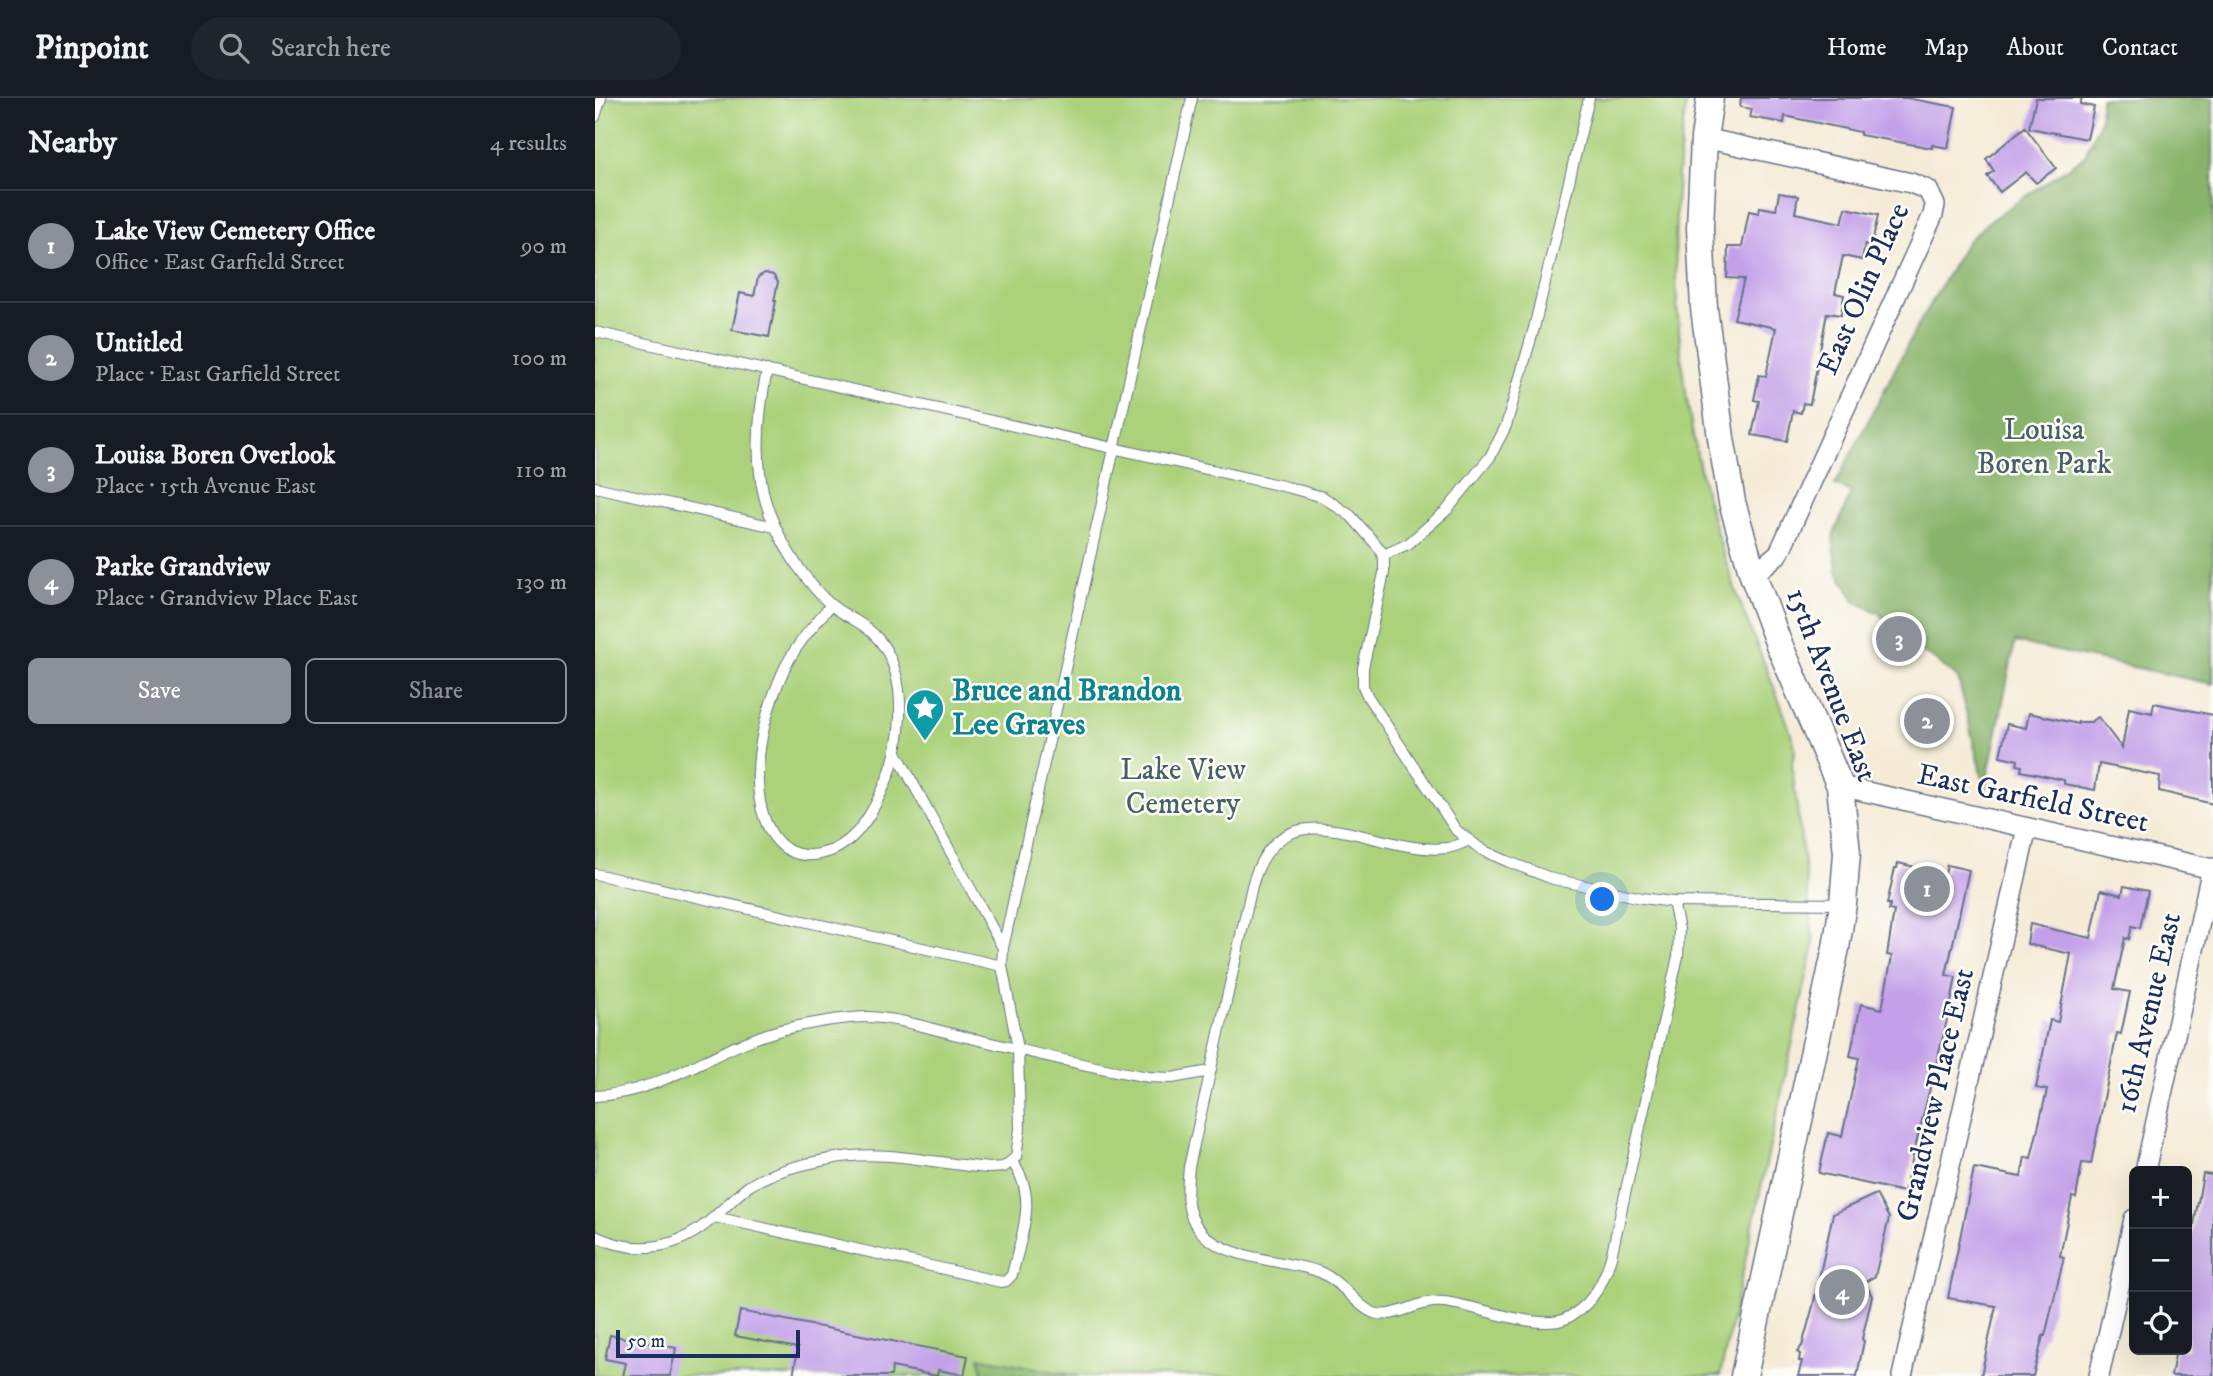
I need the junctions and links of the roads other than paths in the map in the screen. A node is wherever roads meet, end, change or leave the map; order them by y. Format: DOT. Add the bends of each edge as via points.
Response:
graph roads {
  1 [pos="601,98"];
  2 [pos="1192,98"];
  3 [pos="1588,98"];
  4 [pos="1710,98"];
  5 [pos="595,117"];
  6 [pos="1704,138"];
  7 [pos="595,332"];
  8 [pos="767,370"];
  9 [pos="1114,448"];
  10 [pos="595,487"];
  11 [pos="775,527"];
  12 [pos="1383,555"];
  13 [pos="1753,575"];
  14 [pos="831,605"];
  15 [pos="896,752"];
  16 [pos="1840,786"];
  17 [pos="2027,828"];
  18 [pos="1467,841"];
  19 [pos="2212,868"];
  20 [pos="595,874"];
  21 [pos="1673,902"];
  22 [pos="1843,904"];
  23 [pos="1003,948"];
  24 [pos="1002,966"];
  25 [pos="1018,1049"];
  26 [pos="1210,1071"];
  27 [pos="595,1096"];
  28 [pos="1012,1162"];
  29 [pos="2146,1166"];
  30 [pos="715,1217"];
  31 [pos="2132,1229"];
  32 [pos="595,1236"];
  33 [pos="1744,1376"];
  34 [pos="1902,1376"];
  35 [pos="2099,1376"];
  1 -- 5 [label="lane"];
  2 -- 9 [label="lane"];
  3 -- 12 [label="lane" via="1506,426 1490,457 1447,510 1408,544"];
  4 -- 6 [label="street, 15th Avenue East"];
  6 -- 13 [label="street, 15th Avenue East" via="1700,228 1704,308 1732,502"];
  6 -- 13 [label="street, East Olin Place" via="1911,183 1928,190 1935,205 1779,552"];
  7 -- 8 [label="lane"];
  8 -- 9 [label="lane"];
  8 -- 11 [label="lane" via="760,467"];
  9 -- 12 [label="lane" via="1322,497 1357,521"];
  9 -- 23 [label="lane"];
  10 -- 11 [label="lane"];
  11 -- 14 [label="lane" via="810,582"];
  12 -- 18 [label="lane" via="1384,573 1363,685 1441,811"];
  13 -- 16 [label="street, 15th Avenue East"];
  14 -- 15 [label="lane" via="858,620 889,655 900,715"];
  14 -- 15 [label="lane" via="791,656 765,726 758,787 773,838 787,850 808,855 847,842 870,816"];
  15 -- 23 [label="lane"];
  16 -- 17 [label="street, East Garfield Street"];
  16 -- 22 [label="street, 15th Avenue East" via="1847,853"];
  17 -- 19 [label="street, East Garfield Street"];
  17 -- 34 [label="street, Grandview Place East"];
  18 -- 21 [label="lane" via="1553,879"];
  18 -- 26 [label="lane" via="1451,848 1423,849 1315,828 1293,832 1275,843 1256,872"];
  19 -- 29 [label="street, 16th Avenue East"];
  20 -- 24 [label="lane"];
  21 -- 22 [label="lane"];
  21 -- 26 [label="lane" via="1678,956 1609,1264 1597,1292 1563,1320 1529,1321 1436,1301 1379,1314 1319,1272 1219,1246 1198,1228 1187,1190"];
  22 -- 33 [label="street, 15th Avenue East"];
  23 -- 24 [label="lane"];
  24 -- 25 [label="lane"];
  25 -- 26 [label="lane" via="1149,1077"];
  25 -- 27 [label="lane" via="888,1019 838,1019 752,1038 661,1081"];
  25 -- 28 [label="lane" via="1020,1129"];
  28 -- 30 [label="lane" via="989,1168 887,1155 829,1159 752,1184"];
  28 -- 30 [label="lane" via="1025,1181 1026,1213 1012,1275 1001,1282"];
  30 -- 32 [label="lane" via="685,1239 650,1248 623,1246"];
  31 -- 35 [label="street"];
}
